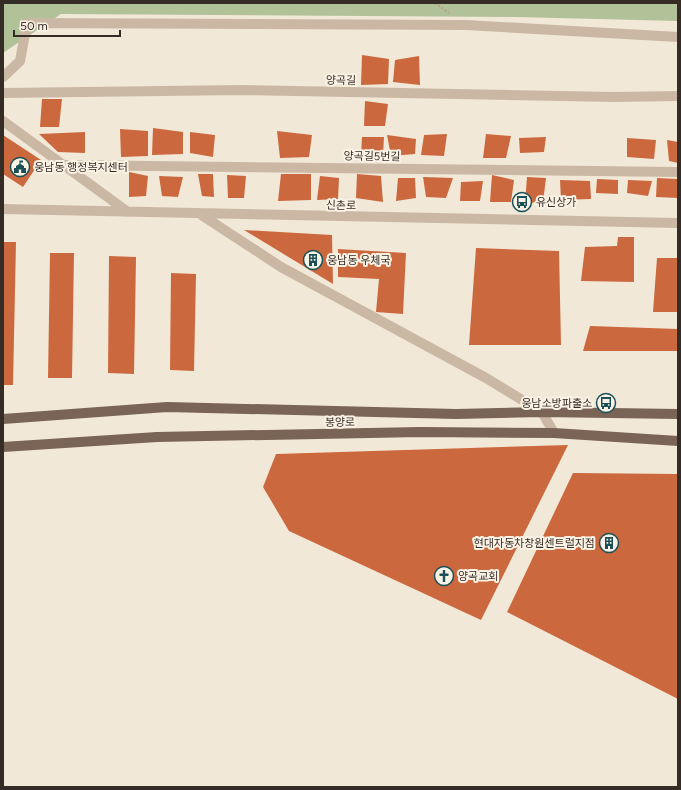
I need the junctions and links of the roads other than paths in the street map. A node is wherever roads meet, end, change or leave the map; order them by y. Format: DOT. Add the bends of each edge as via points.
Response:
graph roads {
  1 [pos="678,37"];
  2 [pos="3,77"];
  3 [pos="3,93"];
  4 [pos="678,96"];
  5 [pos="3,122"];
  6 [pos="65,165"];
  7 [pos="678,172"];
  8 [pos="3,209"];
  9 [pos="128,212"];
  10 [pos="199,214"];
  11 [pos="678,223"];
  12 [pos="542,412"];
  13 [pos="678,414"];
  14 [pos="3,419"];
  15 [pos="554,433"];
  16 [pos="678,441"];
  17 [pos="3,447"];
  1 -- 2 [label="street" via="466,25 27,23 20,61"];
  3 -- 4 [label="street, 양곡길" via="242,90"];
  5 -- 6 [label="street"];
  6 -- 7 [label="street, 양곡길5번길"];
  6 -- 9 [label="street"];
  8 -- 9 [label="street, 신촌로"];
  9 -- 10 [label="street, 신촌로"];
  10 -- 11 [label="street, 신촌로"];
  10 -- 12 [label="street" via="281,267 486,378"];
  12 -- 13 [label="main road, 봉양로"];
  12 -- 14 [label="main road, 봉양로" via="456,414 167,407"];
  12 -- 15 [label="street"];
  15 -- 16 [label="main road, 봉양로"];
  15 -- 17 [label="main road, 봉양로" via="420,432 157,437"];
}
